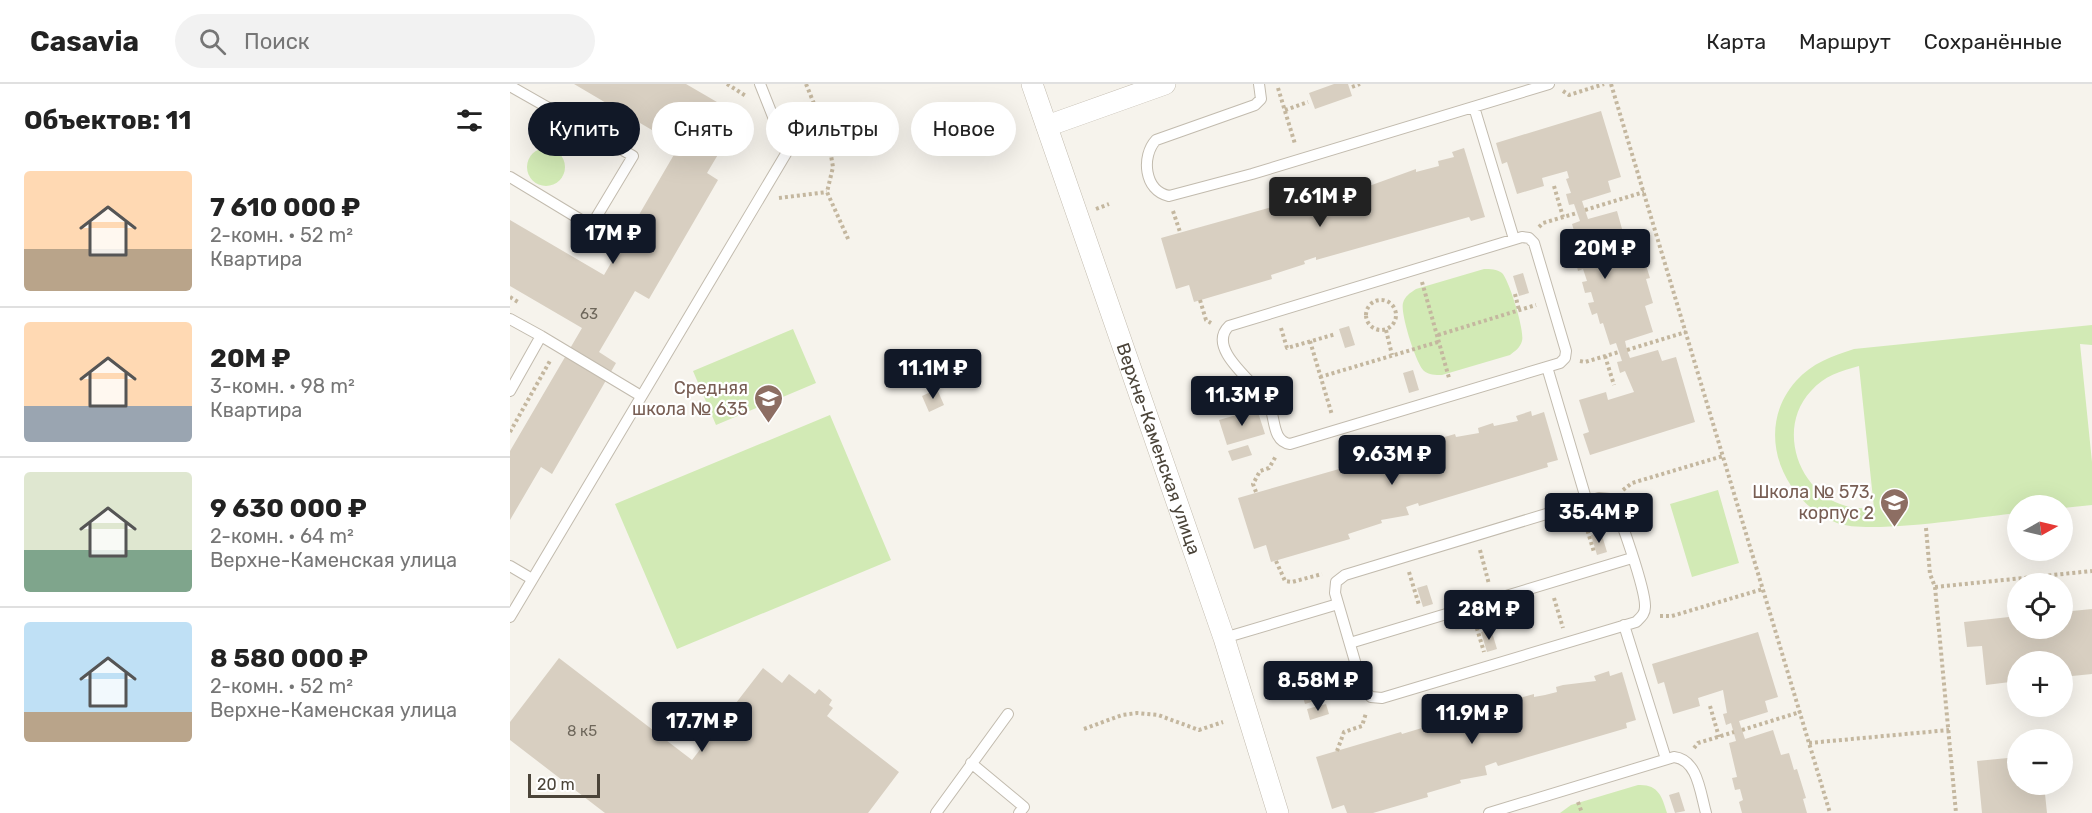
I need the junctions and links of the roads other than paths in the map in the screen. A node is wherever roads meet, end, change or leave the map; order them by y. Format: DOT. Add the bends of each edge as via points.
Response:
graph roads {
  1 [pos="760,84"];
  2 [pos="1032,84"];
  3 [pos="1165,84"];
  4 [pos="1259,84"];
  5 [pos="1549,84"];
  6 [pos="510,86"];
  7 [pos="1474,106"];
  8 [pos="1047,126"];
  9 [pos="510,177"];
  10 [pos="1514,239"];
  11 [pos="510,319"];
  12 [pos="541,336"];
  13 [pos="1547,367"];
  14 [pos="510,391"];
  15 [pos="641,396"];
  16 [pos="1583,503"];
  17 [pos="1632,558"];
  18 [pos="510,566"];
  19 [pos="532,579"];
  20 [pos="1338,604"];
  21 [pos="510,617"];
  22 [pos="1624,625"];
  23 [pos="1224,638"];
  24 [pos="1350,643"];
  25 [pos="1008,714"];
  26 [pos="1666,759"];
  27 [pos="971,764"];
  28 [pos="936,813"];
  29 [pos="1019,813"];
  30 [pos="1278,813"];
  31 [pos="1489,813"];
  32 [pos="1706,813"];
  1 -- 15 [label="lane" via="787,152"];
  2 -- 8 [label="street, Верхне-Каменская улица"];
  3 -- 8 [label="street"];
  4 -- 7 [label="lane" via="1261,99 1255,105 1156,140 1148,149 1145,162 1153,187 1160,194 1168,196"];
  5 -- 7 [label="lane"];
  6 -- 9 [label="lane" via="633,156 591,226"];
  7 -- 10 [label="lane"];
  8 -- 23 [label="street, Верхне-Каменская улица"];
  10 -- 13 [label="lane" via="1529,238 1534,243 1566,351 1565,358"];
  10 -- 13 [label="lane" via="1228,326 1222,338 1229,358 1268,402 1278,438 1290,444"];
  11 -- 12 [label="lane"];
  12 -- 14 [label="lane"];
  12 -- 15 [label="lane"];
  13 -- 16 [label="lane"];
  15 -- 19 [label="lane"];
  16 -- 17 [label="lane" via="1610,499 1617,508"];
  16 -- 20 [label="lane" via="1345,575 1336,582"];
  17 -- 22 [label="lane" via="1646,604 1644,614 1636,622"];
  17 -- 24 [label="lane"];
  18 -- 19 [label="lane"];
  19 -- 21 [label="lane"];
  20 -- 23 [label="lane"];
  20 -- 24 [label="lane"];
  22 -- 24 [label="lane" via="1382,698 1371,697 1364,689"];
  22 -- 26 [label="lane"];
  23 -- 30 [label="street, Верхне-Каменская улица"];
  25 -- 27 [label="lane"];
  26 -- 31 [label="lane"];
  26 -- 32 [label="lane" via="1685,759 1692,766"];
  27 -- 28 [label="lane"];
  27 -- 29 [label="lane" via="1024,807"];
}
